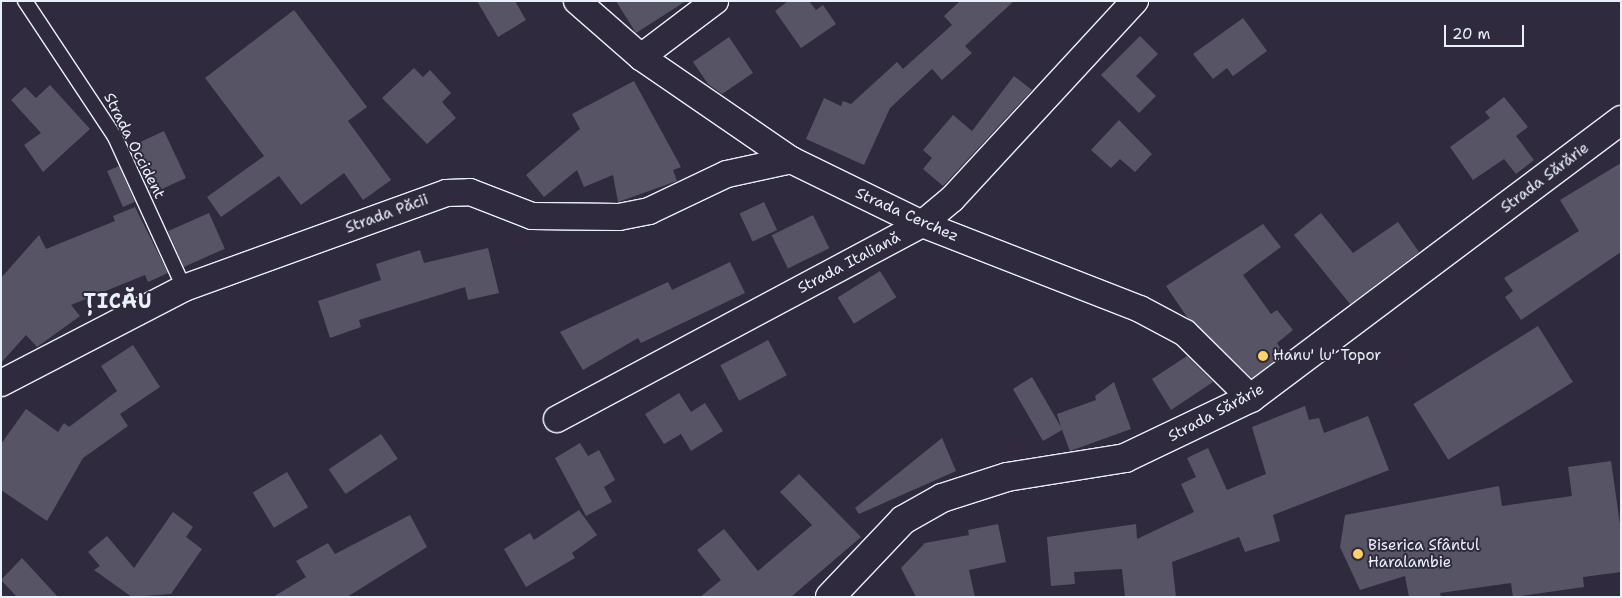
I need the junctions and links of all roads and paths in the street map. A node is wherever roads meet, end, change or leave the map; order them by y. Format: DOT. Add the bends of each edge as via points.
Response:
graph roads {
  1 [pos="25,1"];
  2 [pos="577,1"];
  3 [pos="715,1"];
  4 [pos="1135,1"];
  5 [pos="641,57"];
  6 [pos="1621,120"];
  7 [pos="791,160"];
  8 [pos="922,224"];
  9 [pos="184,288"];
  10 [pos="1,383"];
  11 [pos="1251,398"];
  12 [pos="557,419"];
  13 [pos="830,597"];
  1 -- 9 [label="lane, Strada Occident" via="99,108"];
  2 -- 5 [label="street, Strada Cerchez"];
  3 -- 5 [label="street"];
  4 -- 8 [label="street, Strada Italiană" via="952,199"];
  5 -- 7 [label="street, Strada Cerchez"];
  6 -- 11 [label="street, Strada Sărărie"];
  7 -- 8 [label="street, Strada Cerchez"];
  7 -- 9 [label="street, Strada Păcii" via="727,174 649,211 619,217 532,216 470,192 446,193"];
  8 -- 11 [label="street, Strada Cerchez" via="1140,309 1185,333"];
  8 -- 12 [label="street, Strada Italiană"];
  9 -- 10 [label="street, Strada Păcii"];
  11 -- 13 [label="street, Strada Sărărie" via="1125,458 1007,477 942,498 903,520"];
}
